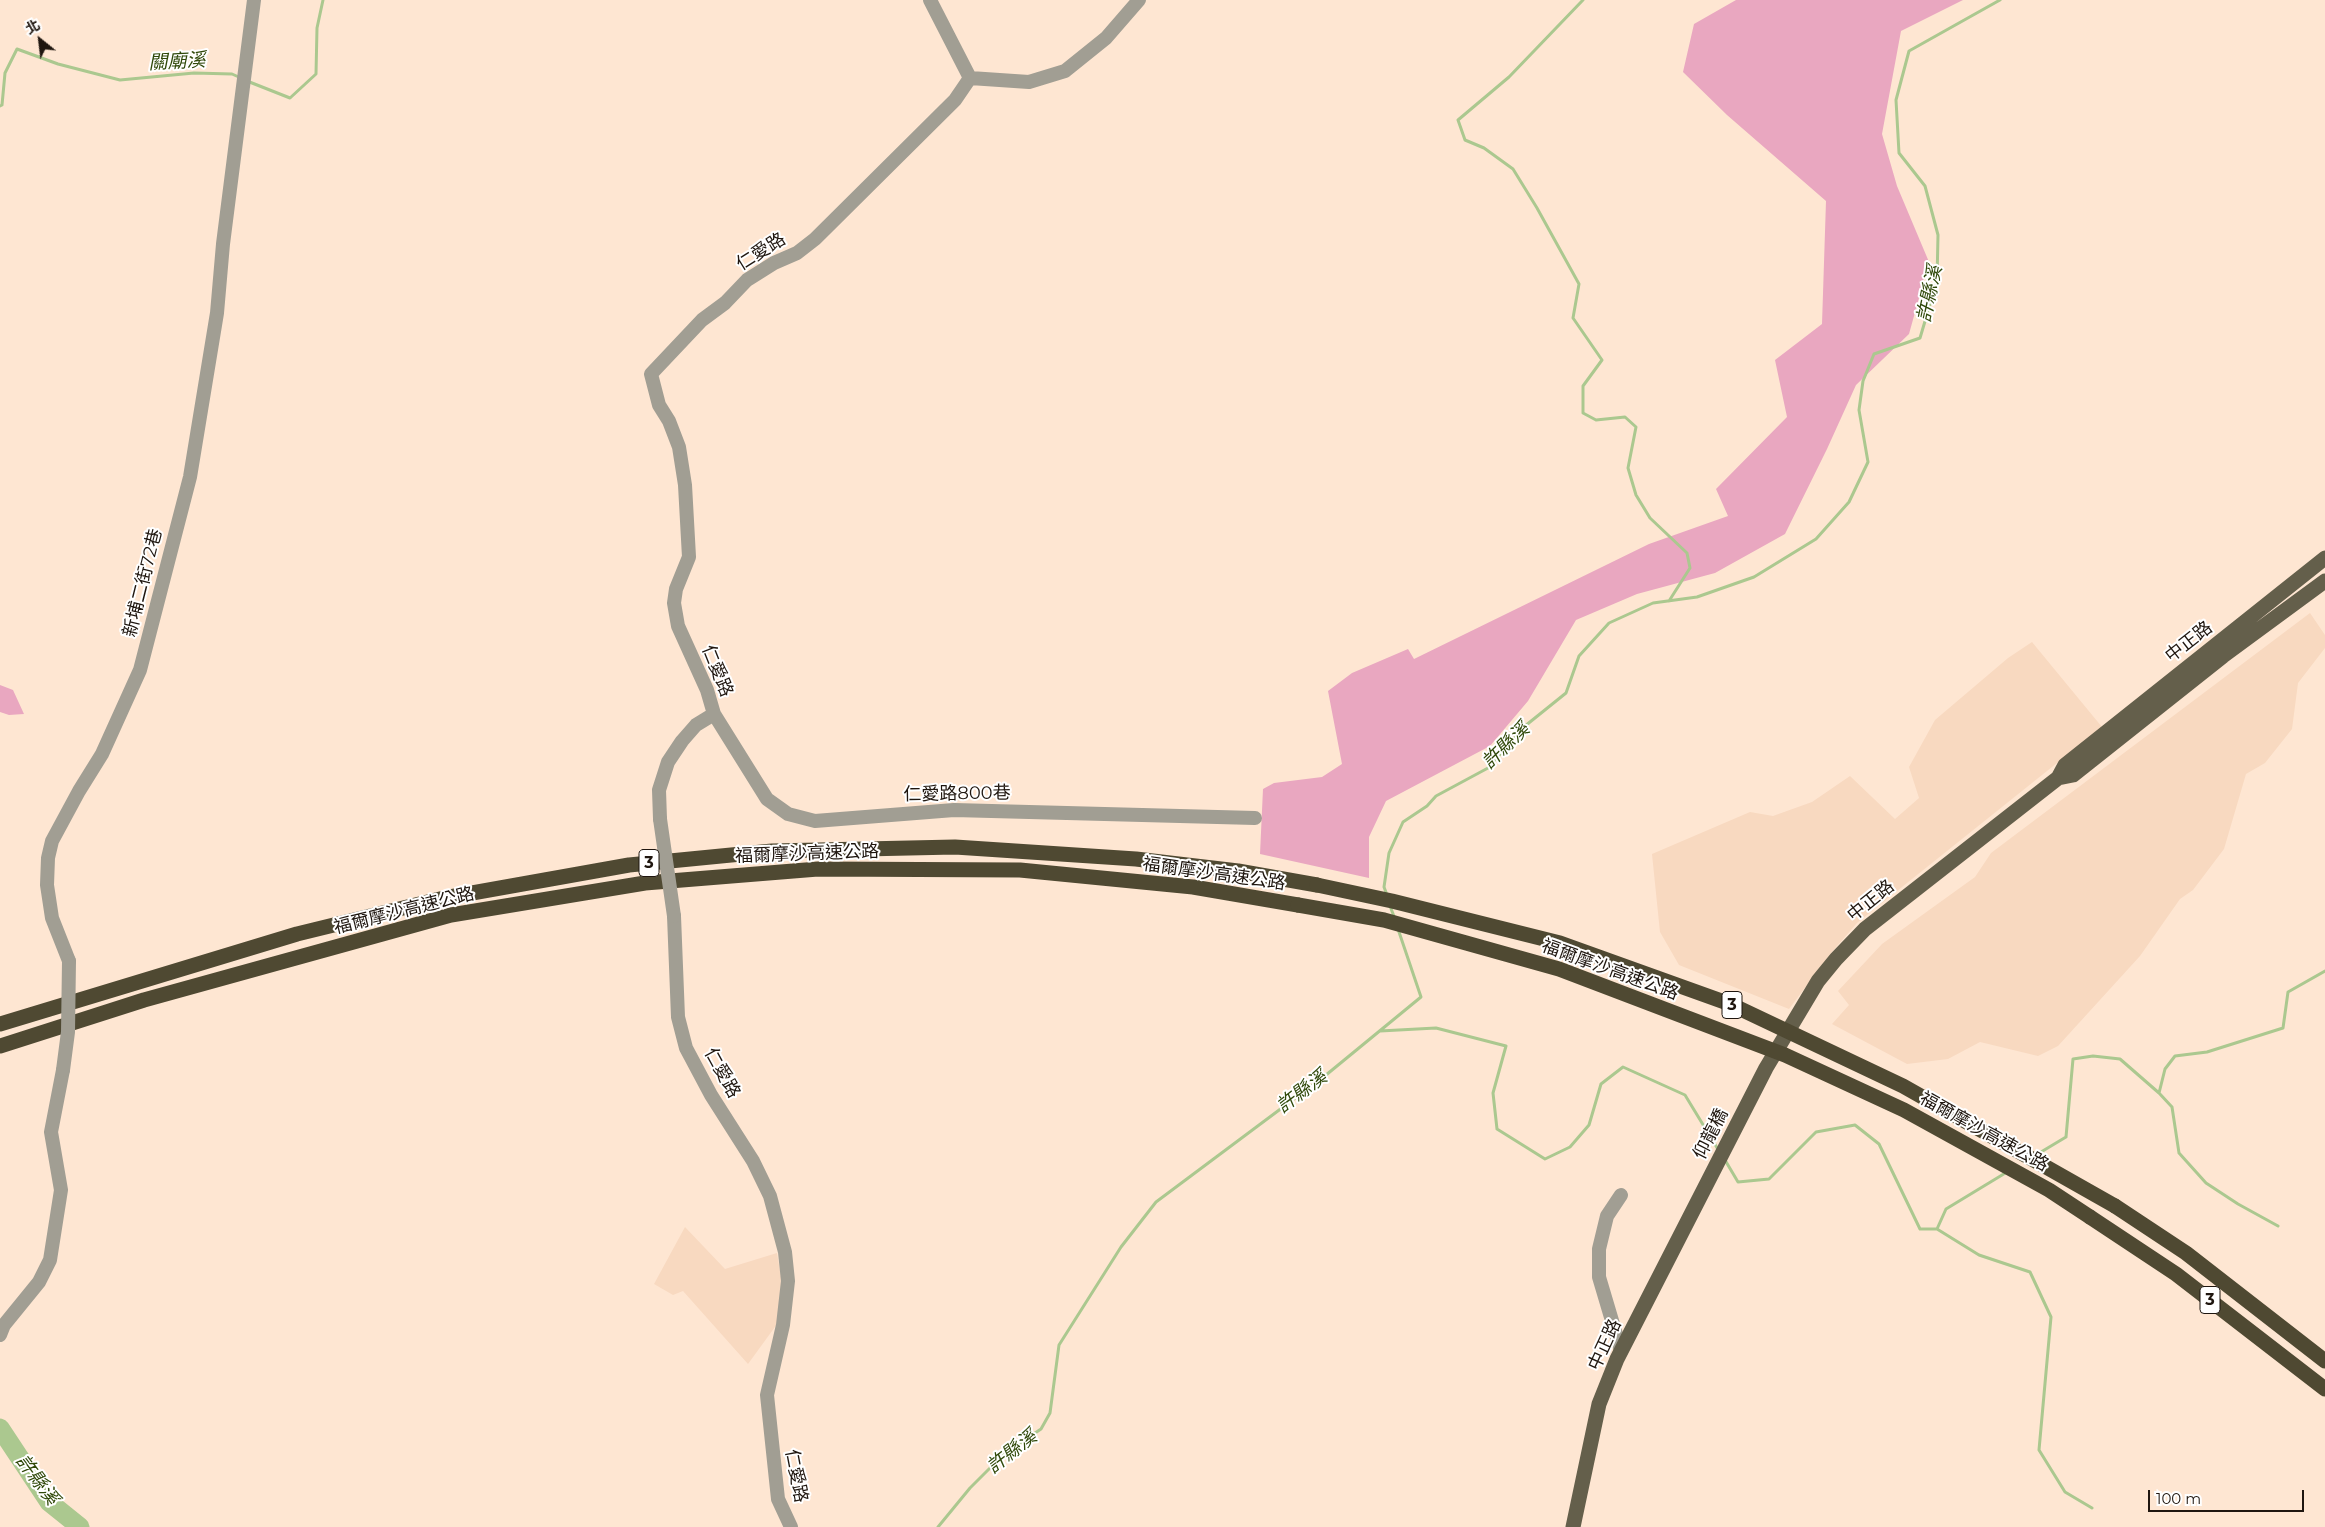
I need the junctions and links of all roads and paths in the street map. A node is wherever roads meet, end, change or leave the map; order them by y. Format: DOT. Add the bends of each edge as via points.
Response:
graph roads {
  1 [pos="254,0"];
  2 [pos="930,0"];
  3 [pos="1139,0"];
  4 [pos="970,78"];
  5 [pos="2325,558"];
  6 [pos="2325,581"];
  7 [pos="714,714"];
  8 [pos="2058,778"];
  9 [pos="1255,818"];
  10 [pos="0,1024"];
  11 [pos="0,1046"];
  12 [pos="1752,1094"];
  13 [pos="1703,1192"];
  14 [pos="1621,1195"];
  15 [pos="2,1330"];
  16 [pos="1621,1352"];
  17 [pos="2325,1361"];
  18 [pos="2325,1389"];
  19 [pos="791,1527"];
  20 [pos="1573,1527"];
  1 -- 15 [label="street, 新埔二街72巷, bridge" via="217,313 190,477 140,670 102,754 52,840 48,858 47,885 52,918 69,961 68,1032 51,1132 61,1190 50,1260 39,1282"];
  2 -- 4 [label="street"];
  3 -- 4 [label="street" via="1106,38 1065,71 1028,82"];
  4 -- 7 [label="street, 仁愛路" via="948,106 816,239 747,280 725,303 702,320 651,374 659,405 670,421 679,447 685,485 689,558 676,589 674,603 678,626 707,690"];
  5 -- 8 [label="main road, 中正路" via="2065,765"];
  6 -- 8 [label="main road, 中正路" via="2223,656 2073,775"];
  7 -- 9 [label="street, 仁愛路800巷" via="767,799 788,814 815,821 954,810"];
  7 -- 19 [label="street, 仁愛路, bridge" via="696,725 682,741 668,762 659,790 674,916 678,1017 686,1048 770,1196 785,1252 788,1281 783,1324 766,1395 778,1500"];
  8 -- 12 [label="main road, 中正路" via="1845,948 1818,981"];
  10 -- 17 [label="highway, 福爾摩沙高速公路 / 3, bridge" via="297,934 444,898 629,864 772,851 955,848 1136,859 1238,871 1392,900 1560,943 1730,1004 1903,1086 2115,1206 2186,1253"];
  11 -- 18 [label="highway, 福爾摩沙高速公路 / 3, bridge" via="144,1000 452,916 644,883 818,869 1020,870 1193,887 1384,920 1559,969 1784,1056 1904,1110 2049,1190 2176,1274"];
  12 -- 13 [label="main road, 仰龍橋"];
  13 -- 16 [label="main road, 中正路"];
  14 -- 16 [label="street" via="1607,1216 1599,1258 1599,1277"];
  16 -- 20 [label="main road, 中正路" via="1599,1404"];
}
